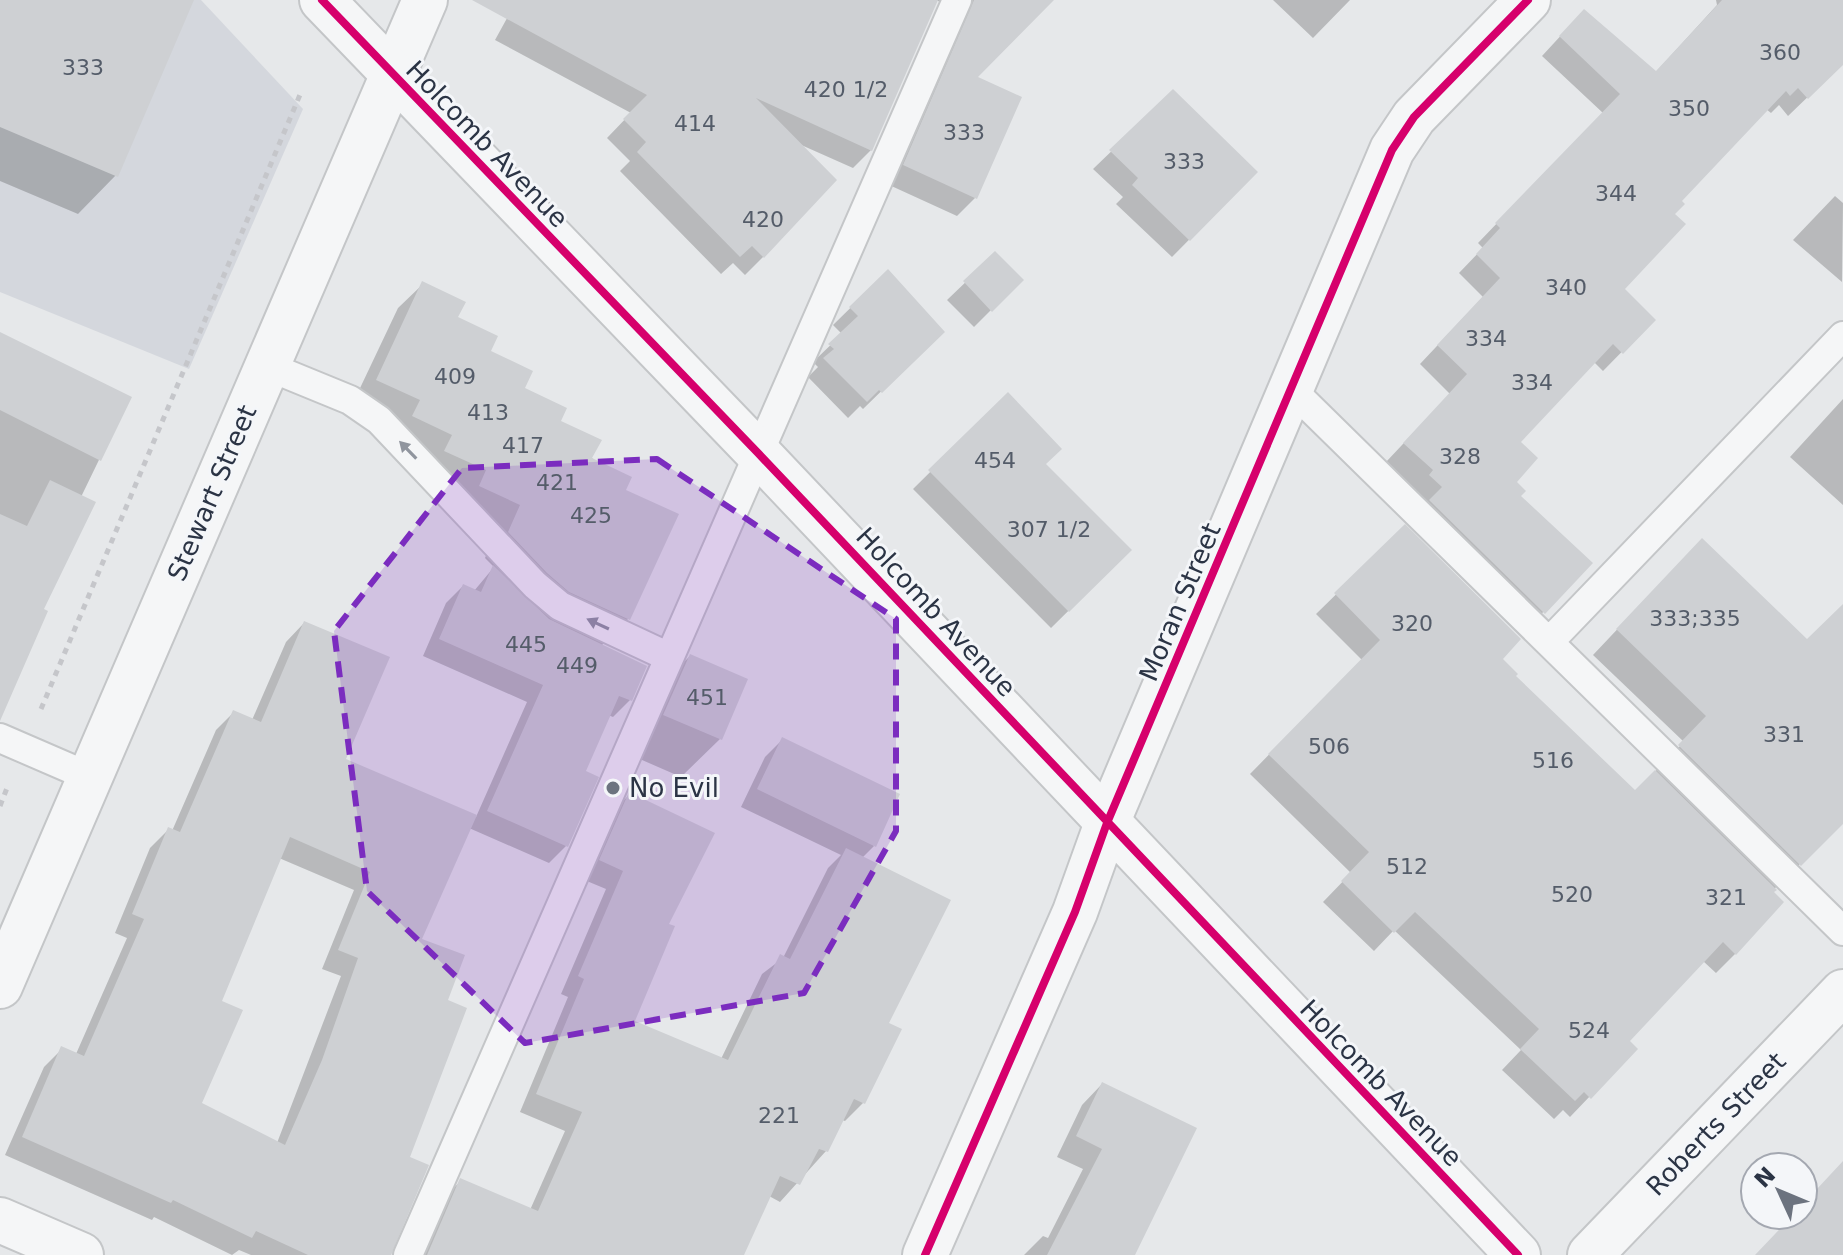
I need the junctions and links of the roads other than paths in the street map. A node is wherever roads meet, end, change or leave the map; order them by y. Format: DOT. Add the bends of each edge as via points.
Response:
graph roads {
  1 [pos="322,0"];
  2 [pos="425,0"];
  3 [pos="957,0"];
  4 [pos="1528,0"];
  5 [pos="392,75"];
  6 [pos="1843,336"];
  7 [pos="267,366"];
  8 [pos="1290,388"];
  9 [pos="758,453"];
  10 [pos="1549,642"];
  11 [pos="669,657"];
  12 [pos="12,744"];
  13 [pos="90,777"];
  14 [pos="1107,823"];
  15 [pos="1843,931"];
  16 [pos="0,986"];
  17 [pos="1843,992"];
  18 [pos="0,1220"];
  19 [pos="81,1255"];
  20 [pos="408,1255"];
  21 [pos="925,1255"];
  22 [pos="1518,1255"];
  23 [pos="1590,1255"];
  1 -- 5 [label="street, Holcomb Avenue"];
  2 -- 5 [label="street, Stewart Street"];
  3 -- 9 [label="lane"];
  4 -- 8 [label="street, Moran Street" via="1414,117 1392,150"];
  5 -- 7 [label="street, Stewart Street"];
  5 -- 9 [label="street, Holcomb Avenue"];
  6 -- 10 [label="lane"];
  11 -- 7 [label="lane, one-way" via="560,606 379,420 350,400"];
  7 -- 13 [label="street, Stewart Street"];
  8 -- 10 [label="lane"];
  8 -- 14 [label="street, Moran Street"];
  9 -- 11 [label="lane"];
  9 -- 14 [label="street, Holcomb Avenue"];
  10 -- 15 [label="lane"];
  11 -- 20 [label="lane"];
  12 -- 13 [label="lane"];
  13 -- 16 [label="street, Stewart Street"];
  14 -- 21 [label="street, Moran Street" via="1075,912"];
  14 -- 22 [label="street, Holcomb Avenue"];
  17 -- 23 [label="street, Roberts Street"];
  18 -- 19 [label="street"];
}
